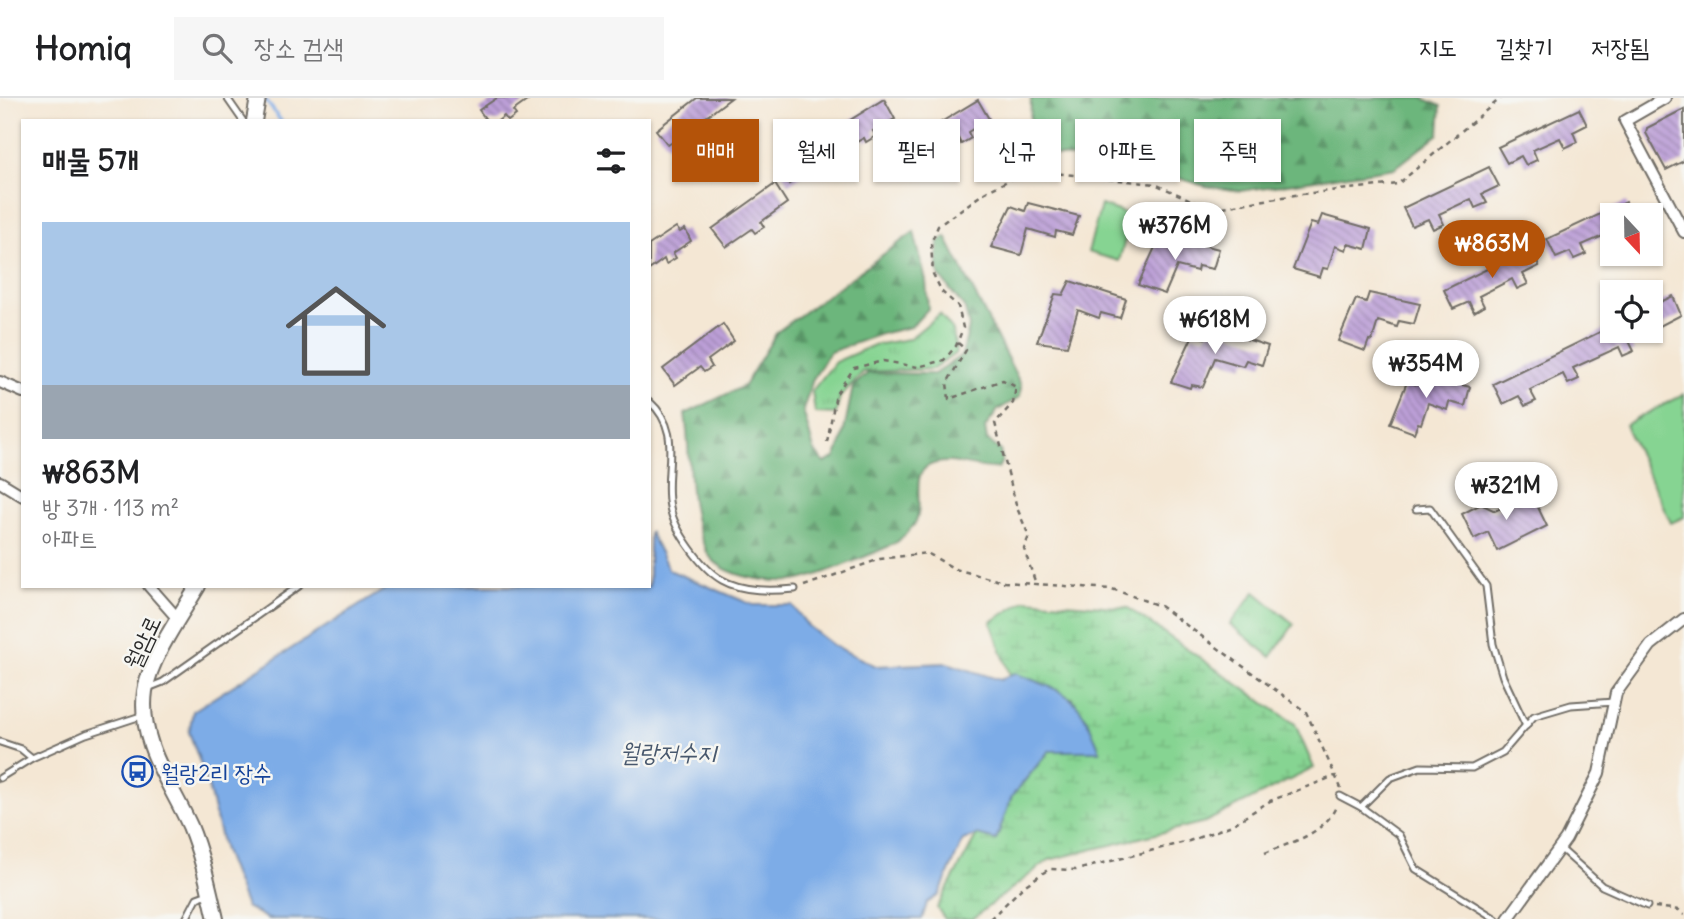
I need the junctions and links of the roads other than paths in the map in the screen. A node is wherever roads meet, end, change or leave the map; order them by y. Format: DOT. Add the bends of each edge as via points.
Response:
graph roads {
  1 [pos="227,98"];
  2 [pos="258,98"];
  3 [pos="1665,98"];
  4 [pos="249,119"];
  5 [pos="250,119"];
  6 [pos="1684,232"];
  7 [pos="0,382"];
  8 [pos="21,391"];
  9 [pos="651,404"];
  10 [pos="0,482"];
  11 [pos="21,495"];
  12 [pos="1416,509"];
  13 [pos="151,588"];
  14 [pos="197,588"];
  15 [pos="296,588"];
  16 [pos="795,589"];
  17 [pos="178,619"];
  18 [pos="1684,620"];
  19 [pos="145,689"];
  20 [pos="1614,702"];
  21 [pos="144,715"];
  22 [pos="1526,726"];
  23 [pos="0,742"];
  24 [pos="32,758"];
  25 [pos="0,778"];
  26 [pos="1340,796"];
  27 [pos="1361,807"];
  28 [pos="1560,848"];
  29 [pos="210,893"];
  30 [pos="1647,906"];
  31 [pos="186,919"];
  32 [pos="216,919"];
  33 [pos="1496,919"];
  34 [pos="1508,919"];
  1 -- 4 [label="lane"];
  2 -- 5 [label="street"];
  3 -- 6 [label="street" via="1625,121"];
  7 -- 8 [label="street"];
  9 -- 16 [label="lane" via="671,437 670,508 687,545 722,580 765,592"];
  10 -- 11 [label="street"];
  12 -- 22 [label="lane" via="1430,508 1486,586 1493,645"];
  13 -- 17 [label="street"];
  14 -- 17 [label="street, 월암로"];
  15 -- 19 [label="lane"];
  17 -- 19 [label="street, 월암로"];
  18 -- 20 [label="street" via="1651,645"];
  19 -- 21 [label="street, 월암로"];
  20 -- 22 [label="lane" via="1571,705 1534,716"];
  20 -- 28 [label="street" via="1600,773"];
  21 -- 24 [label="lane"];
  21 -- 29 [label="street, 월암로" via="147,741 191,828"];
  22 -- 27 [label="lane" via="1503,752 1472,768 1420,767 1390,778"];
  23 -- 24 [label="lane"];
  24 -- 25 [label="lane"];
  26 -- 27 [label="lane"];
  27 -- 33 [label="lane" via="1399,835 1416,869"];
  28 -- 30 [label="lane" via="1602,886"];
  28 -- 34 [label="street"];
  29 -- 31 [label="lane" via="197,898"];
  29 -- 32 [label="street, 월암로"];
}
